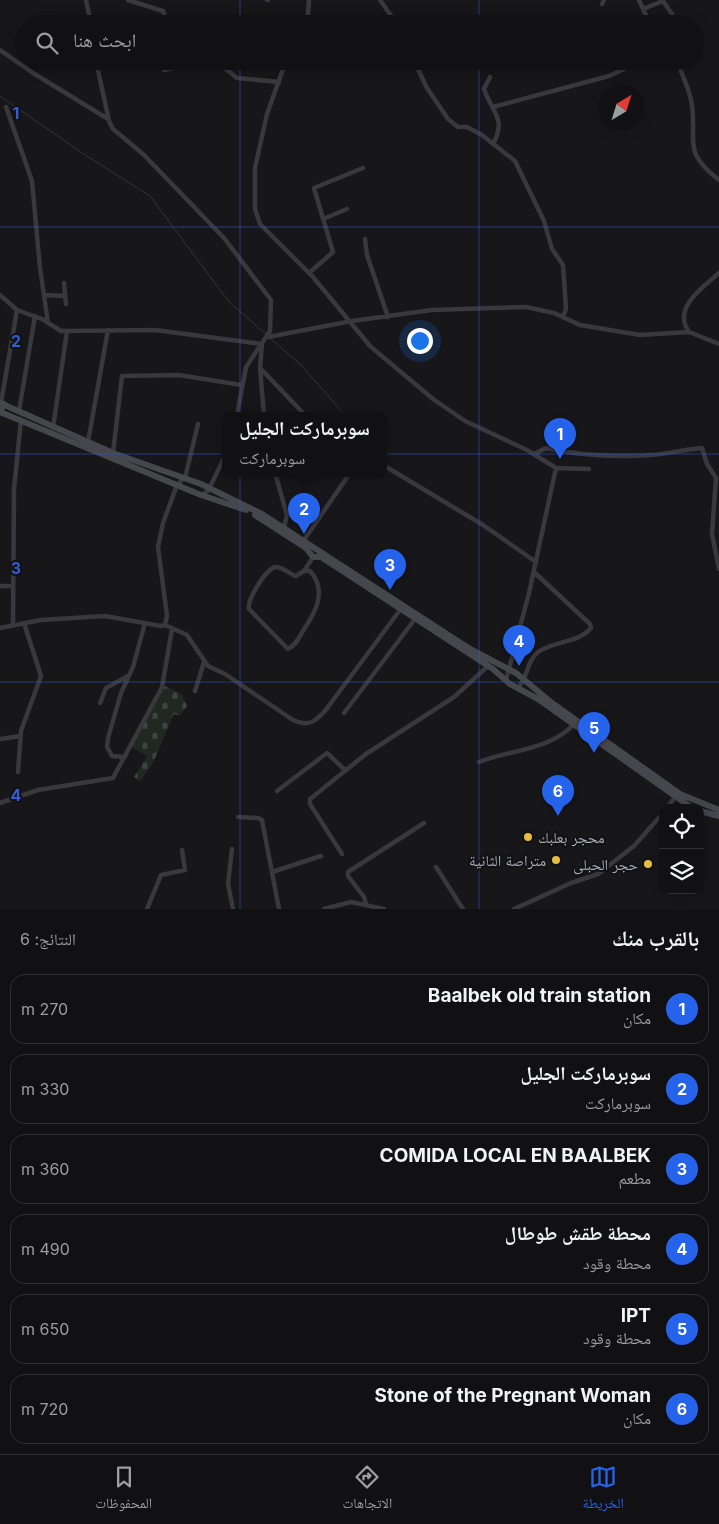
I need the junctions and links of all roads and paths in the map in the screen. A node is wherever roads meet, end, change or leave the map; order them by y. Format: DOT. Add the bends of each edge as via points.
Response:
graph roads {
  1 [pos="86,0"];
  2 [pos="128,0"];
  3 [pos="308,0"];
  4 [pos="380,0"];
  5 [pos="639,0"];
  6 [pos="642,9"];
  7 [pos="672,14"];
  8 [pos="88,15"];
  9 [pos="165,15"];
  10 [pos="308,15"];
  11 [pos="391,15"];
  12 [pos="645,15"];
  13 [pos="0,50"];
  14 [pos="15,60"];
  15 [pos="29,70"];
  16 [pos="98,70"];
  17 [pos="227,70"];
  18 [pos="283,70"];
  19 [pos="418,70"];
  20 [pos="622,70"];
  21 [pos="680,70"];
  22 [pos="490,77"];
  23 [pos="279,82"];
  24 [pos="6,107"];
  25 [pos="493,107"];
  26 [pos="109,119"];
  27 [pos="493,144"];
  28 [pos="362,168"];
  29 [pos="719,180"];
  30 [pos="346,210"];
  31 [pos="323,219"];
  32 [pos="365,239"];
  33 [pos="309,273"];
  34 [pos="719,273"];
  35 [pos="64,283"];
  36 [pos="0,295"];
  37 [pos="44,295"];
  38 [pos="65,296"];
  39 [pos="66,304"];
  40 [pos="17,310"];
  41 [pos="35,316"];
  42 [pos="563,316"];
  43 [pos="388,317"];
  44 [pos="352,321"];
  45 [pos="48,323"];
  46 [pos="108,330"];
  47 [pos="67,331"];
  48 [pos="689,332"];
  49 [pos="268,337"];
  50 [pos="262,344"];
  51 [pos="719,344"];
  52 [pos="260,368"];
  53 [pos="241,385"];
  54 [pos="2,403"];
  55 [pos="19,411"];
  56 [pos="0,412"];
  57 [pos="237,412"];
  58 [pos="264,412"];
  59 [pos="303,412"];
  60 [pos="21,420"];
  61 [pos="198,424"];
  62 [pos="54,428"];
  63 [pos="88,442"];
  64 [pos="112,453"];
  65 [pos="534,454"];
  66 [pos="222,462"];
  67 [pos="387,467"];
  68 [pos="556,468"];
  69 [pos="589,469"];
  70 [pos="276,477"];
  71 [pos="347,477"];
  72 [pos="184,478"];
  73 [pos="177,485"];
  74 [pos="209,488"];
  75 [pos="201,495"];
  76 [pos="284,527"];
  77 [pos="304,540"];
  78 [pos="313,557"];
  79 [pos="536,562"];
  80 [pos="719,568"];
  81 [pos="304,571"];
  82 [pos="534,572"];
  83 [pos="0,586"];
  84 [pos="12,586"];
  85 [pos="400,610"];
  86 [pos="415,619"];
  87 [pos="24,623"];
  88 [pos="145,623"];
  89 [pos="13,625"];
  90 [pos="165,625"];
  91 [pos="0,628"];
  92 [pos="172,630"];
  93 [pos="204,662"];
  94 [pos="488,666"];
  95 [pos="509,670"];
  96 [pos="129,675"];
  97 [pos="524,678"];
  98 [pos="506,680"];
  99 [pos="517,688"];
  100 [pos="195,691"];
  101 [pos="100,703"];
  102 [pos="344,713"];
  103 [pos="573,725"];
  104 [pos="20,736"];
  105 [pos="0,738"];
  106 [pos="127,754"];
  107 [pos="479,762"];
  108 [pos="345,770"];
  109 [pos="18,772"];
  110 [pos="277,791"];
  111 [pos="675,797"];
  112 [pos="0,803"];
  113 [pos="670,804"];
  114 [pos="686,804"];
  115 [pos="719,810"];
  116 [pos="704,812"];
  117 [pos="719,816"];
  118 [pos="238,817"];
  119 [pos="659,818"];
  120 [pos="424,823"];
  121 [pos="232,849"];
  122 [pos="182,850"];
  123 [pos="342,854"];
  124 [pos="321,856"];
  125 [pos="436,866"];
  126 [pos="272,872"];
  127 [pos="366,904"];
  128 [pos="147,909"];
  129 [pos="233,909"];
  130 [pos="278,909"];
  131 [pos="324,909"];
  132 [pos="384,909"];
  133 [pos="463,909"];
  134 [pos="514,909"];
  1 -- 8 [label="street"];
  2 -- 9 [label="street" via="163,11"];
  3 -- 10 [label="street"];
  4 -- 11 [label="street"];
  5 -- 6 [label="street"];
  6 -- 7 [label="street" via="663,1"];
  6 -- 12 [label="street"];
  13 -- 14 [label="street"];
  15 -- 26 [label="street"];
  16 -- 26 [label="street"];
  17 -- 23 [label="street" via="237,78"];
  18 -- 23 [label="street"];
  19 -- 27 [label="street" via="448,119 458,127 475,131"];
  20 -- 25 [label="street"];
  21 -- 29 [label="street" via="692,106 692,149"];
  22 -- 25 [label="street" via="484,89"];
  23 -- 33 [label="street" via="257,153 255,209 264,229"];
  24 -- 37 [label="street" via="30,170"];
  25 -- 27 [label="street" via="500,128"];
  26 -- 49 [label="street" via="113,129 143,154 224,238 262,285 272,304"];
  27 -- 42 [label="street" via="515,160 544,221 552,249 561,261 566,302"];
  28 -- 31 [label="street" via="314,188"];
  30 -- 31 [label="street"];
  31 -- 33 [label="street" via="333,252"];
  32 -- 43 [label="street" via="367,255"];
  33 -- 44 [label="street"];
  34 -- 48 [label="street" via="685,309 683,321"];
  35 -- 38 [label="street"];
  36 -- 40 [label="street"];
  37 -- 38 [label="street"];
  37 -- 45 [label="street"];
  38 -- 39 [label="street"];
  40 -- 41 [label="street"];
  40 -- 54 [label="street"];
  41 -- 45 [label="street"];
  41 -- 55 [label="street"];
  42 -- 43 [label="street" via="526,307 432,310"];
  42 -- 48 [label="street" via="580,326 640,335"];
  43 -- 44 [label="street"];
  44 -- 49 [label="street"];
  44 -- 65 [label="street" via="370,346 433,399 474,426"];
  45 -- 47 [label="street"];
  46 -- 47 [label="street"];
  46 -- 50 [label="street" via="155,330"];
  46 -- 63 [label="street"];
  47 -- 62 [label="street"];
  48 -- 51 [label="street"];
  49 -- 50 [label="street"];
  50 -- 52 [label="street"];
  50 -- 53 [label="street" via="248,362"];
  52 -- 58 [label="street"];
  52 -- 59 [label="street"];
  53 -- 57 [label="street"];
  53 -- 64 [label="street" via="179,375 122,376"];
  54 -- 55 [label="main road"];
  54 -- 56 [label="main road"];
  55 -- 62 [label="main road"];
  56 -- 60 [label="main road"];
  60 -- 73 [label="main road"];
  60 -- 84 [label="street" via="14,489"];
  61 -- 72 [label="street"];
  62 -- 63 [label="main road"];
  63 -- 64 [label="main road"];
  64 -- 72 [label="main road"];
  65 -- 68 [label="street"];
  65 -- 80 [label="street" via="546,448 617,456 702,448 716,478 712,534"];
  66 -- 74 [label="street"];
  67 -- 79 [label="street" via="483,525"];
  68 -- 69 [label="street"];
  68 -- 79 [label="street"];
  70 -- 76 [label="street" via="287,515"];
  71 -- 77 [label="street"];
  72 -- 73 [label="street"];
  72 -- 74 [label="main road"];
  73 -- 75 [label="main road"];
  73 -- 90 [label="street" via="158,547 167,616"];
  74 -- 75 [label="street"];
  74 -- 76 [label="main road"];
  75 -- 78 [label="main road" via="248,511 306,548"];
  76 -- 77 [label="main road"];
  77 -- 95 [label="main road" via="460,642"];
  78 -- 81 [label="street"];
  78 -- 85 [label="main road" via="321,557"];
  79 -- 82 [label="street"];
  81 -- 81 [label="street" via="310,571 317,582 318,604 288,649 249,609 248,604 272,568 278,567 296,576"];
  82 -- 95 [label="street"];
  82 -- 97 [label="street" via="591,628 577,637 540,650 529,662"];
  83 -- 84 [label="street"];
  84 -- 89 [label="street"];
  85 -- 86 [label="main road"];
  85 -- 93 [label="street" via="325,711 310,724 293,720"];
  86 -- 94 [label="main road"];
  86 -- 102 [label="street"];
  87 -- 88 [label="street" via="105,616"];
  87 -- 89 [label="street"];
  87 -- 104 [label="street" via="41,676"];
  88 -- 90 [label="street"];
  88 -- 96 [label="street"];
  89 -- 91 [label="street"];
  90 -- 92 [label="street"];
  92 -- 93 [label="street" via="189,638"];
  92 -- 106 [label="street" via="162,687"];
  93 -- 100 [label="street"];
  94 -- 98 [label="main road"];
  94 -- 108 [label="street" via="444,704"];
  95 -- 97 [label="main road"];
  95 -- 98 [label="street"];
  96 -- 101 [label="street" via="106,688"];
  96 -- 106 [label="street" via="107,747 112,756 124,757"];
  97 -- 99 [label="street"];
  97 -- 115 [label="main road" via="552,703 680,794"];
  98 -- 99 [label="main road"];
  99 -- 103 [label="main road"];
  103 -- 107 [label="street" via="540,744"];
  103 -- 111 [label="main road"];
  104 -- 105 [label="street"];
  104 -- 109 [label="street"];
  106 -- 112 [label="street" via="113,778 44,788"];
  108 -- 110 [label="street" via="327,753"];
  108 -- 123 [label="street" via="310,800"];
  111 -- 113 [label="street"];
  111 -- 114 [label="main road"];
  116 -- 117 [label="main road"];
  118 -- 126 [label="street" via="262,820"];
  119 -- 134 [label="street" via="634,846 598,874"];
  120 -- 127 [label="street" via="348,872"];
  121 -- 129 [label="street" via="228,884"];
  122 -- 128 [label="street" via="185,870 161,875"];
  124 -- 126 [label="street"];
  125 -- 133 [label="street"];
  126 -- 130 [label="street"];
  127 -- 131 [label="street" via="351,902"];
  127 -- 132 [label="street"];
}
